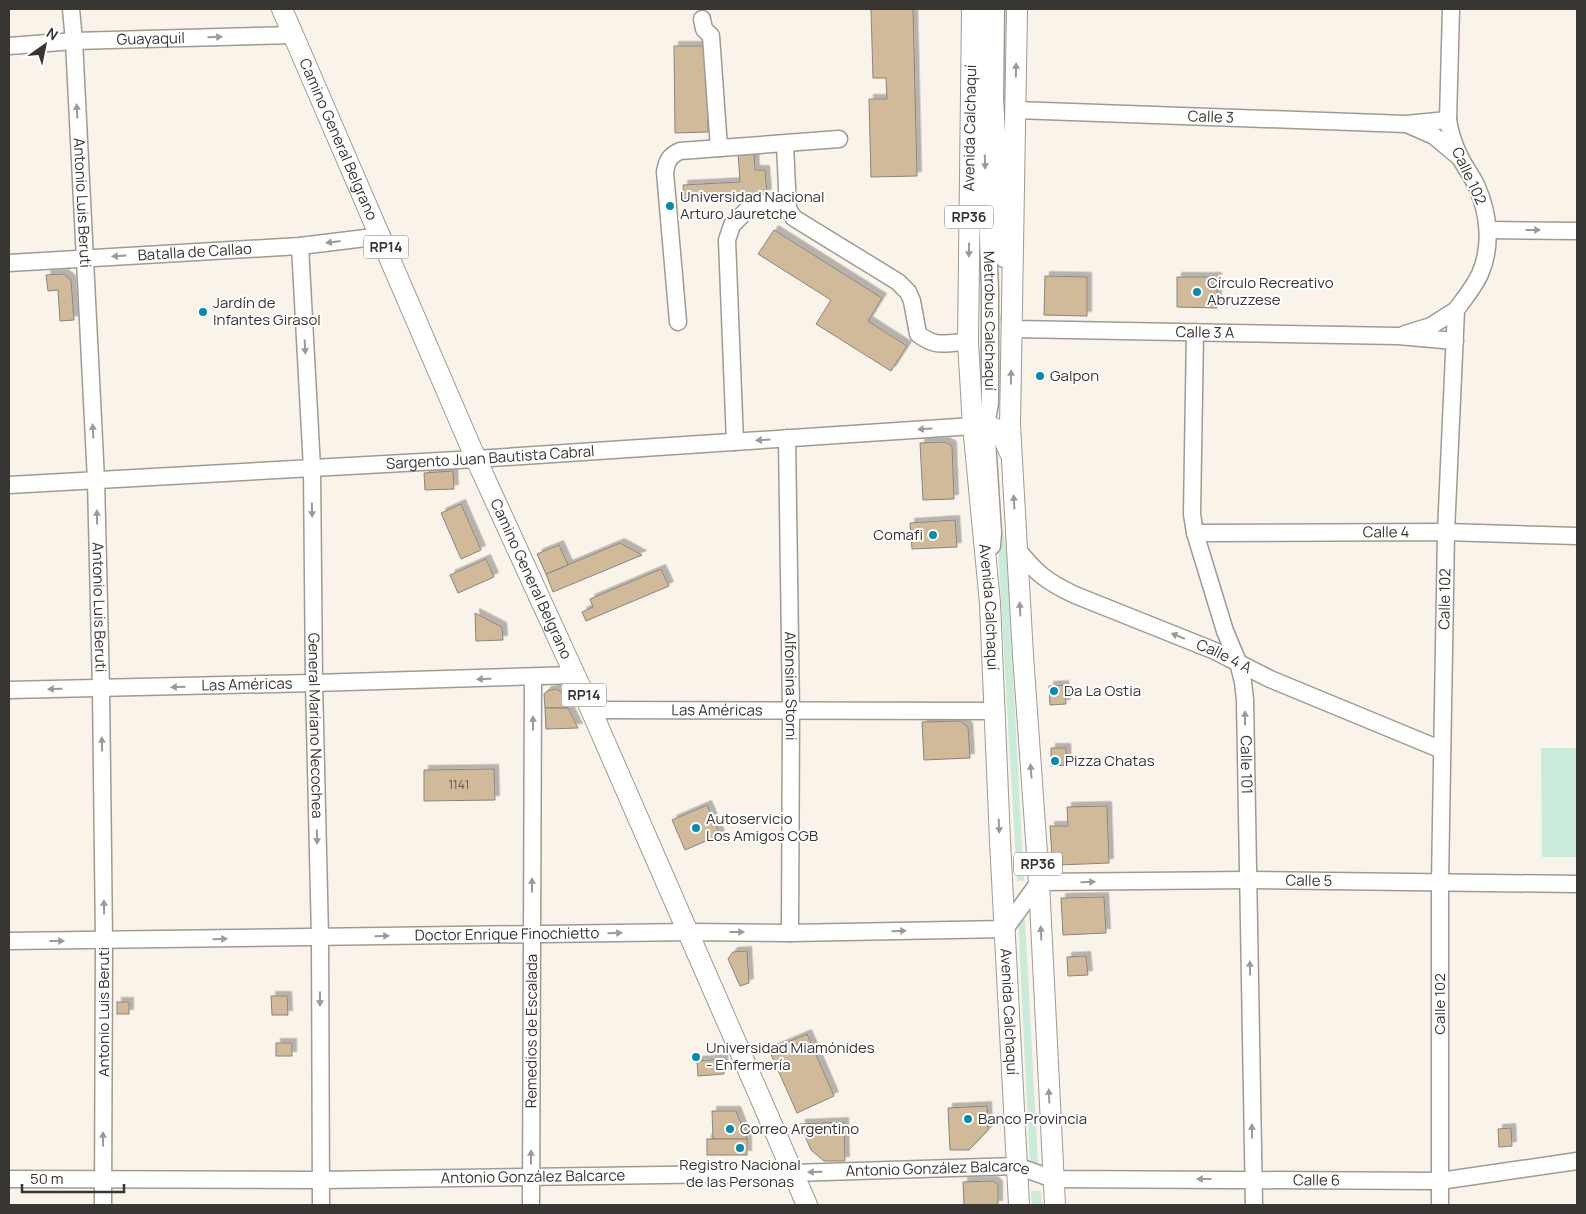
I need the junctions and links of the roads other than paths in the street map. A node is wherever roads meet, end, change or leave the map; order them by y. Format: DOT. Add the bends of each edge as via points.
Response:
graph roads {
  1 [pos="71,9"];
  2 [pos="282,9"];
  3 [pos="972,9"];
  4 [pos="984,9"];
  5 [pos="996,9"];
  6 [pos="1017,9"];
  7 [pos="1451,9"];
  8 [pos="696,23"];
  9 [pos="294,35"];
  10 [pos="74,41"];
  11 [pos="9,46"];
  12 [pos="1016,110"];
  13 [pos="1448,120"];
  14 [pos="1406,124"];
  15 [pos="840,139"];
  16 [pos="785,144"];
  17 [pos="719,148"];
  18 [pos="1460,157"];
  19 [pos="788,203"];
  20 [pos="1488,230"];
  21 [pos="1577,231"];
  22 [pos="382,236"];
  23 [pos="300,246"];
  24 [pos="85,258"];
  25 [pos="9,262"];
  26 [pos="1456,310"];
  27 [pos="678,322"];
  28 [pos="1011,329"];
  29 [pos="1196,332"];
  30 [pos="1398,336"];
  31 [pos="1455,341"];
  32 [pos="968,342"];
  33 [pos="980,425"];
  34 [pos="787,438"];
  35 [pos="735,442"];
  36 [pos="1011,455"];
  37 [pos="476,459"];
  38 [pos="312,468"];
  39 [pos="96,480"];
  40 [pos="9,485"];
  41 [pos="1446,532"];
  42 [pos="1195,533"];
  43 [pos="1577,536"];
  44 [pos="1017,549"];
  45 [pos="1238,662"];
  46 [pos="575,675"];
  47 [pos="533,678"];
  48 [pos="314,683"];
  49 [pos="101,688"];
  50 [pos="9,690"];
  51 [pos="591,710"];
  52 [pos="791,711"];
  53 [pos="994,711"];
  54 [pos="1442,750"];
  55 [pos="1248,880"];
  56 [pos="1039,882"];
  57 [pos="1440,882"];
  58 [pos="1577,884"];
  59 [pos="1005,929"];
  60 [pos="688,932"];
  61 [pos="790,933"];
  62 [pos="531,934"];
  63 [pos="320,937"];
  64 [pos="9,941"];
  65 [pos="104,941"];
  66 [pos="1577,1161"];
  67 [pos="1017,1166"];
  68 [pos="793,1173"];
  69 [pos="531,1177"];
  70 [pos="102,1178"];
  71 [pos="9,1179"];
  72 [pos="1053,1179"];
  73 [pos="321,1180"];
  74 [pos="1253,1180"];
  75 [pos="1440,1181"];
  76 [pos="103,1205"];
  77 [pos="321,1205"];
  78 [pos="531,1205"];
  79 [pos="806,1205"];
  80 [pos="1019,1205"];
  81 [pos="1055,1205"];
  82 [pos="1254,1205"];
  83 [pos="1440,1205"];
  1 -- 10 [label="street, Antonio Luis Beruti"];
  2 -- 9 [label="main road, Camino General Belgrano / RP14"];
  3 -- 32 [label="main road, Avenida Calchaquí / RP36, one-way"];
  4 -- 33 [label="street, Metrobus Calchaquí, one-way" via="983,109 990,290 990,403"];
  5 -- 28 [label="street, Metrobus Calchaquí" via="994,98"];
  12 -- 6 [label="main road, RP36, one-way"];
  7 -- 13 [label="street, Calle 102"];
  8 -- 17 [label="street" via="711,36"];
  10 -- 9 [label="street, Guayaquil, one-way"];
  9 -- 22 [label="main road, Camino General Belgrano / RP14"];
  10 -- 11 [label="street, Guayaquil"];
  24 -- 10 [label="street, Antonio Luis Beruti, one-way"];
  12 -- 14 [label="street, Calle 3"];
  12 -- 28 [label="main road, RP36"];
  13 -- 14 [label="street, Calle 3"];
  13 -- 18 [label="street, Calle 102"];
  14 -- 18 [label="street, Calle 3" via="1434,136"];
  15 -- 16 [label="street"];
  16 -- 17 [label="street"];
  16 -- 19 [label="street"];
  17 -- 27 [label="street" via="680,151 667,161 665,172"];
  18 -- 20 [label="street, Calle 102" via="1477,187"];
  19 -- 32 [label="street" via="794,218 898,282 908,292 918,334 936,344"];
  19 -- 35 [label="street" via="764,203 748,209 732,225 727,240"];
  20 -- 21 [label="street, one-way"];
  20 -- 26 [label="street, Calle 102" via="1480,273"];
  22 -- 23 [label="street, Batalla de Callao, one-way"];
  22 -- 37 [label="main road, Camino General Belgrano / RP14"];
  23 -- 24 [label="street, Batalla de Callao, one-way"];
  23 -- 38 [label="street, General Mariano Necochea, one-way"];
  24 -- 25 [label="street, Batalla de Callao"];
  39 -- 24 [label="street, Antonio Luis Beruti, one-way"];
  26 -- 30 [label="street, Calle 3 A" via="1431,326"];
  26 -- 31 [label="street, Calle 102"];
  28 -- 29 [label="street, Calle 3 A"];
  36 -- 28 [label="main road, RP36, one-way"];
  29 -- 30 [label="street, Calle 3 A"];
  29 -- 42 [label="street, Calle 101" via="1192,514"];
  30 -- 31 [label="street, Calle 3 A"];
  31 -- 41 [label="street, Calle 102"];
  32 -- 33 [label="main road, Avenida Calchaquí / RP36"];
  33 -- 34 [label="street, Sargento Juan Bautista Cabral, one-way"];
  33 -- 36 [label="main road" via="996,429"];
  33 -- 53 [label="main road, Avenida Calchaquí / RP36"];
  34 -- 35 [label="street, Sargento Juan Bautista Cabral, one-way"];
  34 -- 52 [label="street, Alfonsina Storni"];
  35 -- 37 [label="street, Sargento Juan Bautista Cabral"];
  44 -- 36 [label="main road, RP36, one-way"];
  37 -- 38 [label="street, Sargento Juan Bautista Cabral"];
  37 -- 46 [label="main road, Camino General Belgrano / RP14"];
  38 -- 39 [label="street, Sargento Juan Bautista Cabral"];
  38 -- 48 [label="street, General Mariano Necochea, one-way"];
  39 -- 40 [label="street, Sargento Juan Bautista Cabral"];
  49 -- 39 [label="street, Antonio Luis Beruti, one-way"];
  41 -- 42 [label="street, Calle 4"];
  41 -- 43 [label="street, Calle 4"];
  41 -- 54 [label="street, Calle 102"];
  42 -- 45 [label="street, Calle 101" via="1225,631"];
  45 -- 44 [label="street, Calle 4 A, one-way" via="1053,584 1031,567"];
  56 -- 44 [label="main road, RP36, one-way"];
  45 -- 54 [label="street, Calle 4 A" via="1270,679"];
  55 -- 45 [label="street, Calle 101, one-way" via="1245,700"];
  46 -- 47 [label="street, Las Américas"];
  46 -- 51 [label="main road, Camino General Belgrano / RP14"];
  47 -- 48 [label="street, Las Américas, one-way"];
  62 -- 47 [label="street, Remedios de Escalada, one-way"];
  48 -- 49 [label="street, Las Américas, one-way"];
  48 -- 63 [label="street, General Mariano Necochea, one-way"];
  49 -- 50 [label="street, Las Américas, one-way"];
  65 -- 49 [label="street, Antonio Luis Beruti, one-way"];
  51 -- 52 [label="street, Las Américas"];
  51 -- 60 [label="main road, Camino General Belgrano / RP14"];
  52 -- 53 [label="street, Las Américas"];
  52 -- 61 [label="street, Alfonsina Storni"];
  53 -- 59 [label="main road, Avenida Calchaquí / RP36, one-way"];
  54 -- 57 [label="street, Calle 102"];
  56 -- 55 [label="street, Calle 5, one-way"];
  55 -- 57 [label="street, Calle 5"];
  74 -- 55 [label="street, Calle 101, one-way"];
  56 -- 59 [label="street"];
  72 -- 56 [label="main road, RP36, one-way"];
  57 -- 58 [label="street, Calle 5"];
  57 -- 75 [label="street, Calle 102"];
  61 -- 59 [label="street, Doctor Enrique Finochietto, one-way"];
  59 -- 67 [label="main road, Avenida Calchaquí / RP36"];
  60 -- 61 [label="street, Doctor Enrique Finochietto, one-way"];
  62 -- 60 [label="street, Doctor Enrique Finochietto, one-way"];
  60 -- 68 [label="main road, Camino General Belgrano / RP14"];
  63 -- 62 [label="street, Doctor Enrique Finochietto, one-way"];
  69 -- 62 [label="street, Remedios de Escalada, one-way"];
  65 -- 63 [label="street, Doctor Enrique Finochietto, one-way"];
  63 -- 73 [label="street, General Mariano Necochea, one-way"];
  64 -- 65 [label="street, Doctor Enrique Finochietto, one-way"];
  70 -- 65 [label="street, Antonio Luis Beruti, one-way"];
  66 -- 75 [label="street, Calle 6"];
  67 -- 68 [label="street, Antonio González Balcarce, one-way"];
  67 -- 72 [label="street, Antonio González Balcarce"];
  67 -- 80 [label="main road, Avenida Calchaquí / RP36"];
  68 -- 69 [label="street, Antonio González Balcarce"];
  68 -- 79 [label="main road, Camino General Belgrano / RP14"];
  69 -- 73 [label="street, Antonio González Balcarce"];
  69 -- 78 [label="street, Remedios de Escalada"];
  70 -- 71 [label="street, Antonio González Balcarce"];
  70 -- 73 [label="street, Antonio González Balcarce"];
  70 -- 76 [label="street, Antonio Luis Beruti"];
  74 -- 72 [label="street, Calle 6, one-way"];
  72 -- 81 [label="main road, RP36"];
  73 -- 77 [label="street, General Mariano Necochea"];
  74 -- 75 [label="street, Calle 6"];
  74 -- 82 [label="street, Calle 101"];
  75 -- 83 [label="street, Calle 102"];
}
